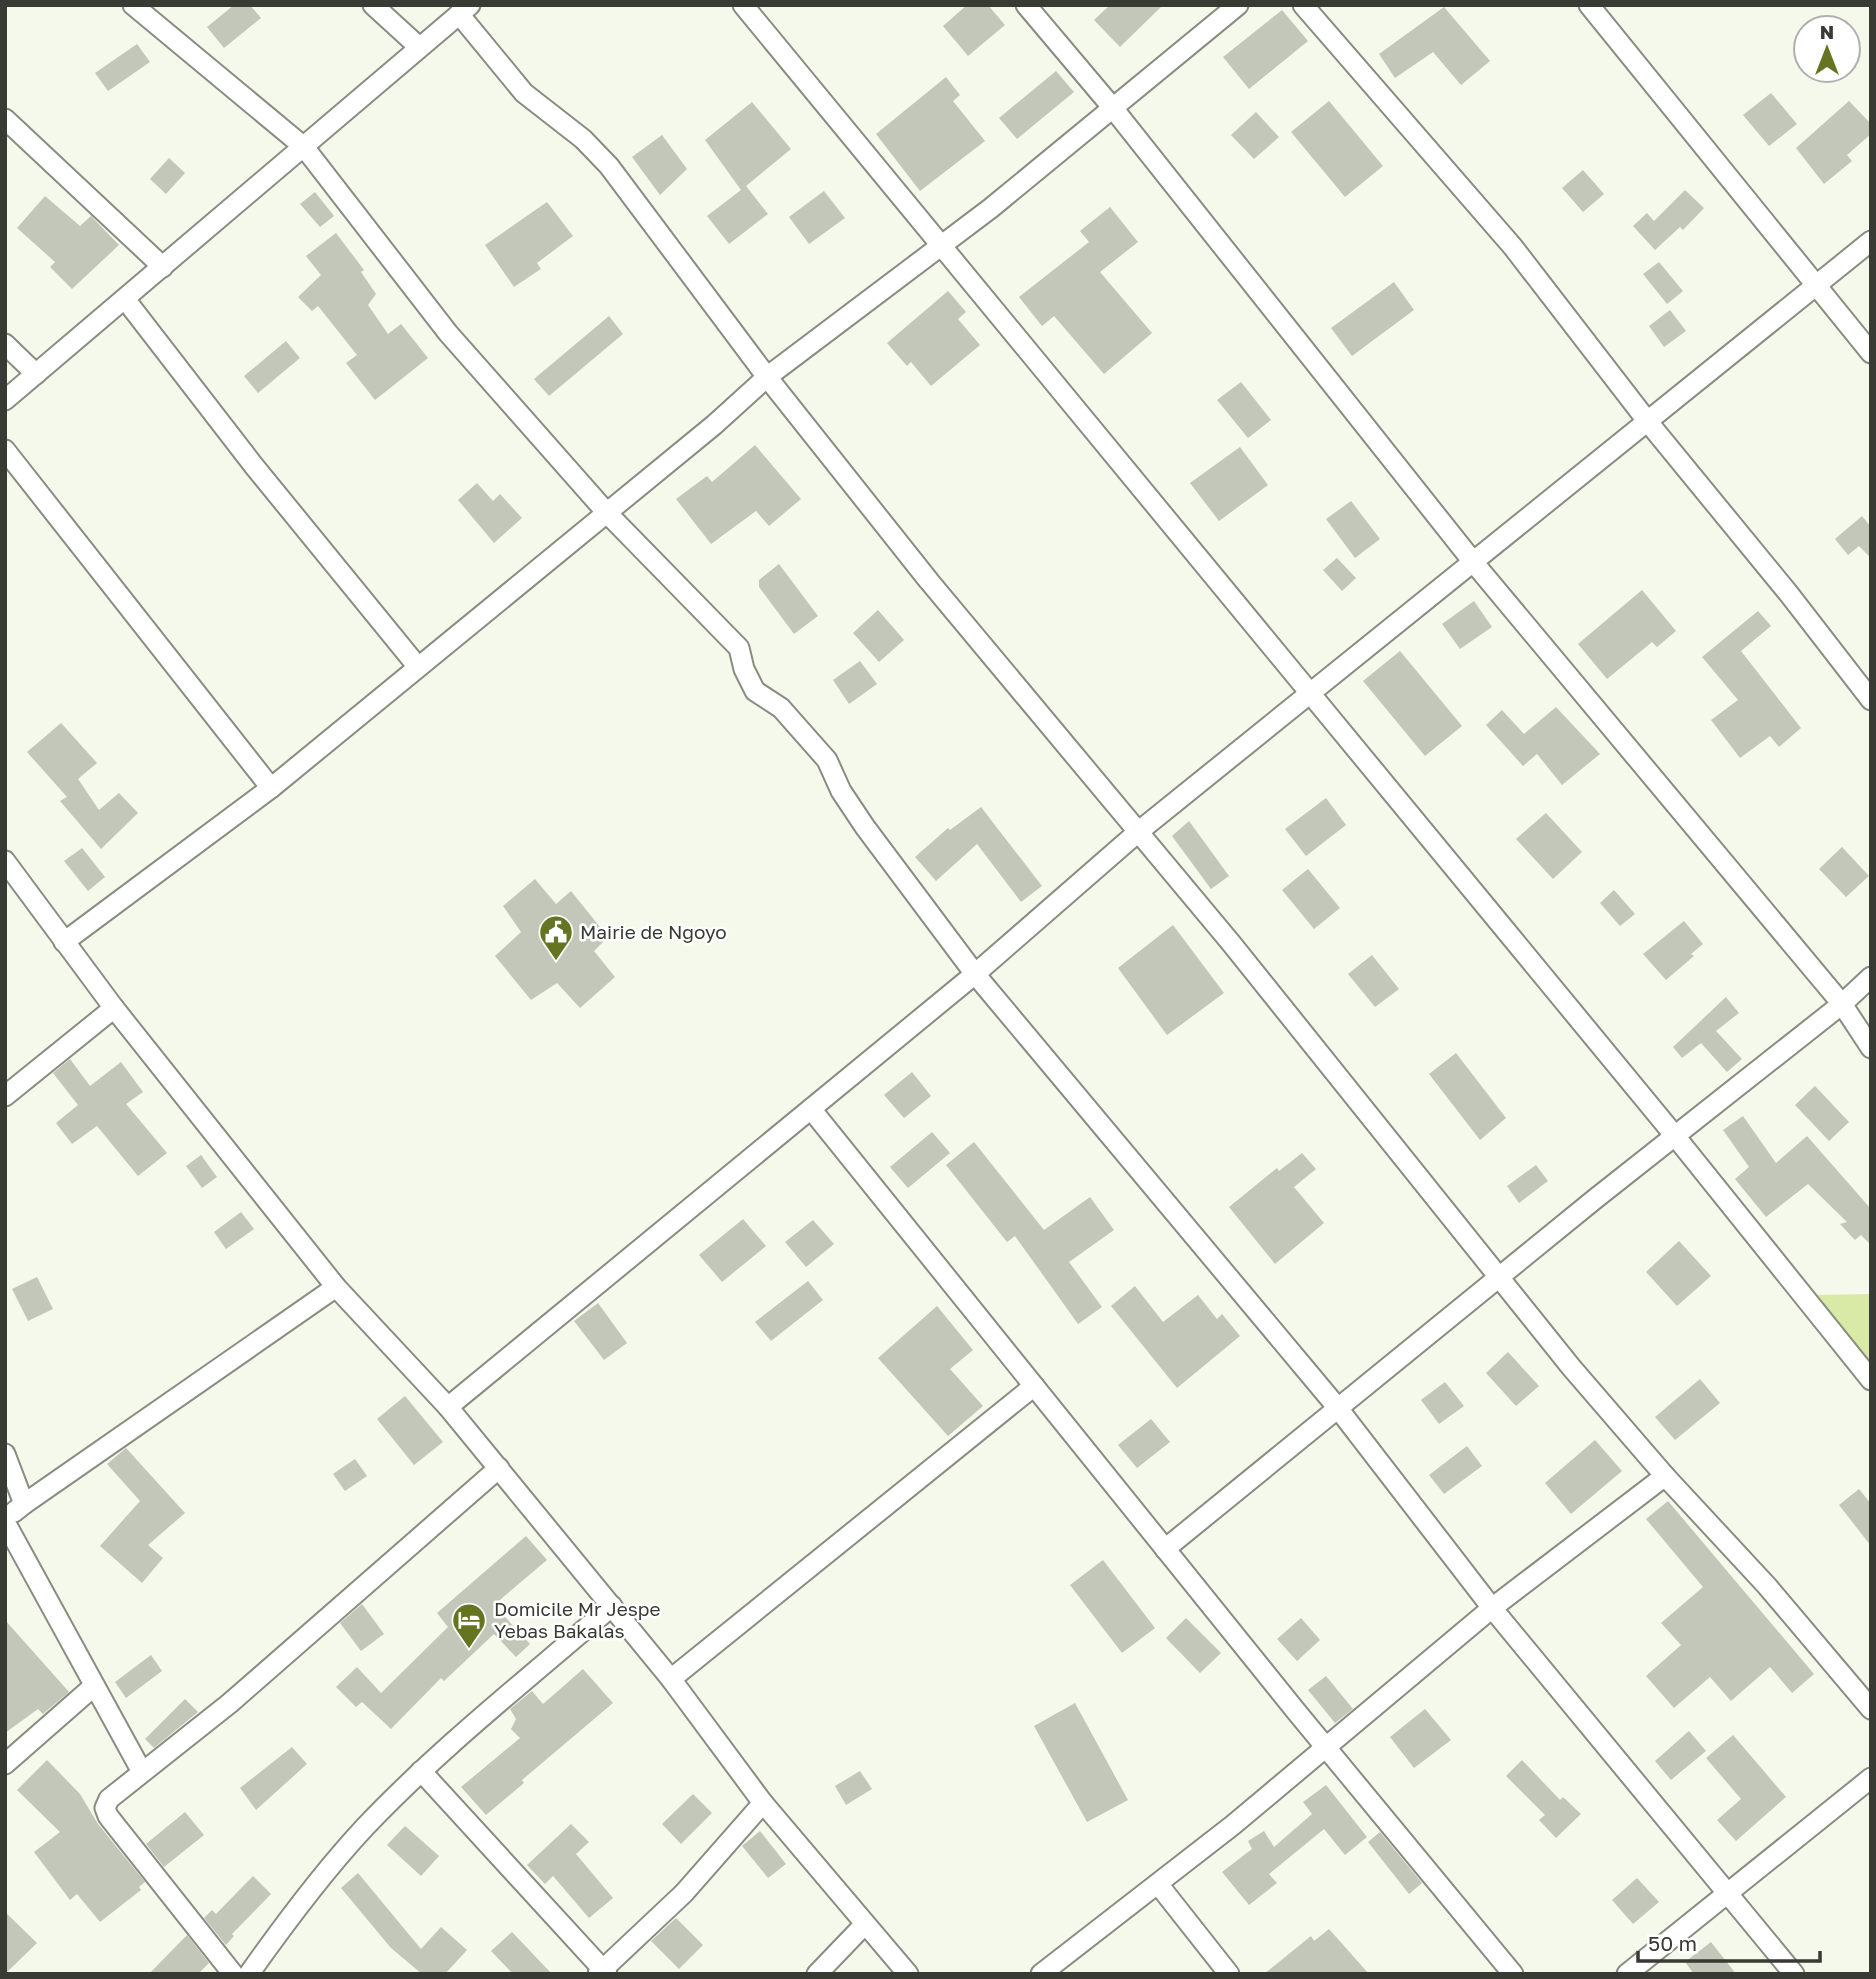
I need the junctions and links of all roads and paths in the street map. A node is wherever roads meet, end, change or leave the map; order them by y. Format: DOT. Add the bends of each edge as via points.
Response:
graph roads {
  1 [pos="133,5"];
  2 [pos="373,5"];
  3 [pos="743,5"];
  4 [pos="1026,5"];
  5 [pos="1238,5"];
  6 [pos="1303,5"];
  7 [pos="1589,5"];
  8 [pos="465,10"];
  9 [pos="419,47"];
  10 [pos="1112,107"];
  11 [pos="5,119"];
  12 [pos="304,147"];
  13 [pos="1871,241"];
  14 [pos="942,246"];
  15 [pos="163,267"];
  16 [pos="1815,286"];
  17 [pos="125,299"];
  18 [pos="5,344"];
  19 [pos="1871,353"];
  20 [pos="36,374"];
  21 [pos="766,377"];
  22 [pos="5,400"];
  23 [pos="1648,422"];
  24 [pos="5,450"];
  25 [pos="607,513"];
  26 [pos="1474,563"];
  27 [pos="418,667"];
  28 [pos="1312,693"];
  29 [pos="1871,701"];
  30 [pos="271,788"];
  31 [pos="1138,832"];
  32 [pos="5,861"];
  33 [pos="64,942"];
  34 [pos="975,974"];
  35 [pos="1871,977"];
  36 [pos="1842,1004"];
  37 [pos="114,1008"];
  38 [pos="1871,1048"];
  39 [pos="5,1096"];
  40 [pos="811,1109"];
  41 [pos="1675,1136"];
  42 [pos="1500,1277"];
  43 [pos="336,1287"];
  44 [pos="1871,1380"];
  45 [pos="1034,1386"];
  46 [pos="449,1407"];
  47 [pos="1337,1407"];
  48 [pos="5,1454"];
  49 [pos="499,1468"];
  50 [pos="1665,1476"];
  51 [pos="24,1504"];
  52 [pos="5,1521"];
  53 [pos="1165,1549"];
  54 [pos="612,1606"];
  55 [pos="1492,1608"];
  56 [pos="671,1679"];
  57 [pos="94,1686"];
  58 [pos="1871,1709"];
  59 [pos="1326,1748"];
  60 [pos="5,1764"];
  61 [pos="421,1771"];
  62 [pos="142,1772"];
  63 [pos="1871,1778"];
  64 [pos="762,1803"];
  65 [pos="1158,1884"];
  66 [pos="1726,1892"];
  67 [pos="866,1924"];
  68 [pos="603,1972"];
  69 [pos="233,1974"];
  70 [pos="249,1974"];
  71 [pos="817,1974"];
  72 [pos="908,1974"];
  73 [pos="1041,1974"];
  74 [pos="1229,1974"];
  75 [pos="1513,1974"];
  76 [pos="1627,1974"];
  77 [pos="1794,1974"];
  1 -- 12 [label="street"];
  2 -- 9 [label="street"];
  3 -- 14 [label="street"];
  4 -- 10 [label="street"];
  5 -- 10 [label="street"];
  6 -- 23 [label="street" via="1513,247"];
  7 -- 16 [label="street"];
  8 -- 9 [label="street"];
  8 -- 21 [label="street" via="524,93 583,139 609,166"];
  9 -- 12 [label="street"];
  10 -- 14 [label="street"];
  10 -- 26 [label="street"];
  11 -- 15 [label="street"];
  12 -- 15 [label="street"];
  12 -- 25 [label="street" via="449,333"];
  13 -- 16 [label="street"];
  14 -- 21 [label="street"];
  14 -- 28 [label="street"];
  15 -- 17 [label="street"];
  16 -- 19 [label="street"];
  16 -- 23 [label="street"];
  17 -- 20 [label="street"];
  17 -- 27 [label="street"];
  18 -- 20 [label="street"];
  20 -- 22 [label="street"];
  21 -- 25 [label="street"];
  21 -- 31 [label="street"];
  23 -- 26 [label="street"];
  23 -- 29 [label="street"];
  24 -- 30 [label="street"];
  25 -- 27 [label="street"];
  25 -- 34 [label="street" via="739,648 755,691 781,708 827,760 865,827"];
  26 -- 28 [label="street"];
  26 -- 36 [label="street"];
  27 -- 30 [label="street"];
  28 -- 31 [label="street"];
  28 -- 41 [label="street"];
  30 -- 33 [label="street"];
  31 -- 34 [label="street"];
  31 -- 42 [label="street"];
  32 -- 33 [label="street"];
  33 -- 37 [label="street"];
  34 -- 40 [label="street"];
  34 -- 47 [label="street"];
  35 -- 36 [label="street"];
  36 -- 38 [label="street"];
  36 -- 41 [label="street"];
  37 -- 39 [label="street"];
  37 -- 43 [label="street"];
  40 -- 45 [label="street"];
  40 -- 46 [label="street"];
  41 -- 42 [label="street"];
  41 -- 44 [label="street"];
  42 -- 47 [label="street"];
  42 -- 50 [label="street"];
  43 -- 46 [label="street"];
  43 -- 51 [label="street"];
  45 -- 53 [label="street"];
  45 -- 56 [label="street"];
  46 -- 49 [label="street"];
  47 -- 53 [label="street"];
  47 -- 55 [label="street"];
  48 -- 51 [label="street"];
  49 -- 54 [label="street"];
  49 -- 62 [label="street" via="230,1703"];
  50 -- 55 [label="street"];
  50 -- 58 [label="street" via="1767,1586"];
  51 -- 52 [label="street"];
  52 -- 57 [label="street"];
  53 -- 59 [label="street"];
  54 -- 56 [label="street"];
  54 -- 61 [label="street"];
  55 -- 59 [label="street"];
  55 -- 66 [label="street"];
  56 -- 64 [label="street"];
  57 -- 60 [label="street"];
  57 -- 62 [label="street"];
  59 -- 65 [label="street"];
  59 -- 75 [label="street"];
  61 -- 68 [label="street"];
  61 -- 70 [label="street" via="356,1838"];
  62 -- 69 [label="street" via="109,1799 108,1816"];
  63 -- 66 [label="street"];
  64 -- 67 [label="street"];
  64 -- 68 [label="street" via="684,1893"];
  65 -- 73 [label="street"];
  65 -- 74 [label="street"];
  66 -- 76 [label="street"];
  66 -- 77 [label="street"];
  67 -- 71 [label="street"];
  67 -- 72 [label="street"];
}
